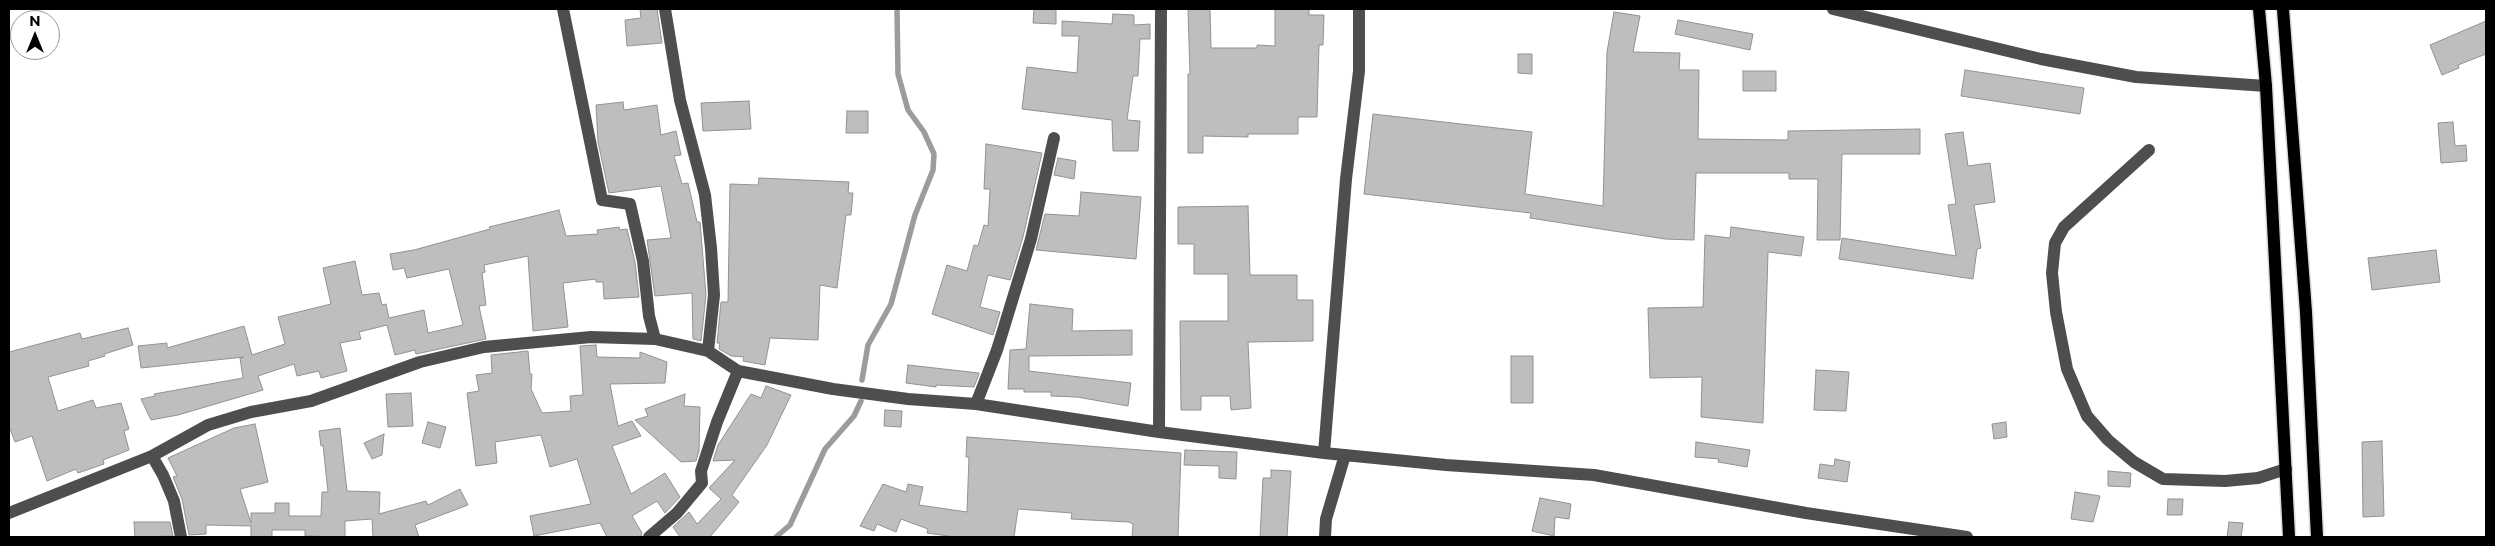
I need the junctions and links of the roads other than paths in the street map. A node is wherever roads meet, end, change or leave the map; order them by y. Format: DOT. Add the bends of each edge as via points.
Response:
graph roads {
  1 [pos="563,9"];
  2 [pos="666,9"];
  3 [pos="1161,9"];
  4 [pos="1359,9"];
  5 [pos="1833,9"];
  6 [pos="2259,9"];
  7 [pos="2283,9"];
  8 [pos="2266,86"];
  9 [pos="1054,138"];
  10 [pos="2149,150"];
  11 [pos="655,339"];
  12 [pos="708,351"];
  13 [pos="738,371"];
  14 [pos="976,404"];
  15 [pos="1159,432"];
  16 [pos="1324,453"];
  17 [pos="152,456"];
  18 [pos="1345,456"];
  19 [pos="2286,469"];
  20 [pos="9,514"];
  21 [pos="181,537"];
  22 [pos="649,537"];
  23 [pos="1325,537"];
  24 [pos="1967,537"];
  25 [pos="2289,537"];
  26 [pos="2317,537"];
  1 -- 11 [label="street" via="602,200 630,204"];
  2 -- 12 [label="street" via="680,100 705,195 712,248 714,295"];
  3 -- 15 [label="street"];
  4 -- 16 [label="street" via="1359,71 1346,179"];
  5 -- 8 [label="street" via="2041,59 2136,77"];
  6 -- 8 [label="main road"];
  7 -- 26 [label="main road" via="2307,321"];
  8 -- 19 [label="main road"];
  9 -- 14 [label="street" via="1031,239 997,350"];
  10 -- 19 [label="street" via="2064,227 2055,242 2052,273 2056,312 2068,369 2087,416 2134,462 2163,479 2225,481 2258,478"];
  11 -- 12 [label="street"];
  11 -- 17 [label="street" via="591,336 484,347 420,362 311,401 251,412 208,425"];
  12 -- 13 [label="street"];
  13 -- 14 [label="street" via="908,399"];
  13 -- 22 [label="street" via="701,471 702,483 677,513"];
  14 -- 15 [label="street"];
  15 -- 16 [label="street"];
  16 -- 18 [label="street"];
  17 -- 20 [label="street"];
  17 -- 21 [label="street" via="174,500"];
  18 -- 23 [label="street" via="1326,520"];
  18 -- 24 [label="street" via="1594,475 1806,513"];
  19 -- 25 [label="main road"];
}
